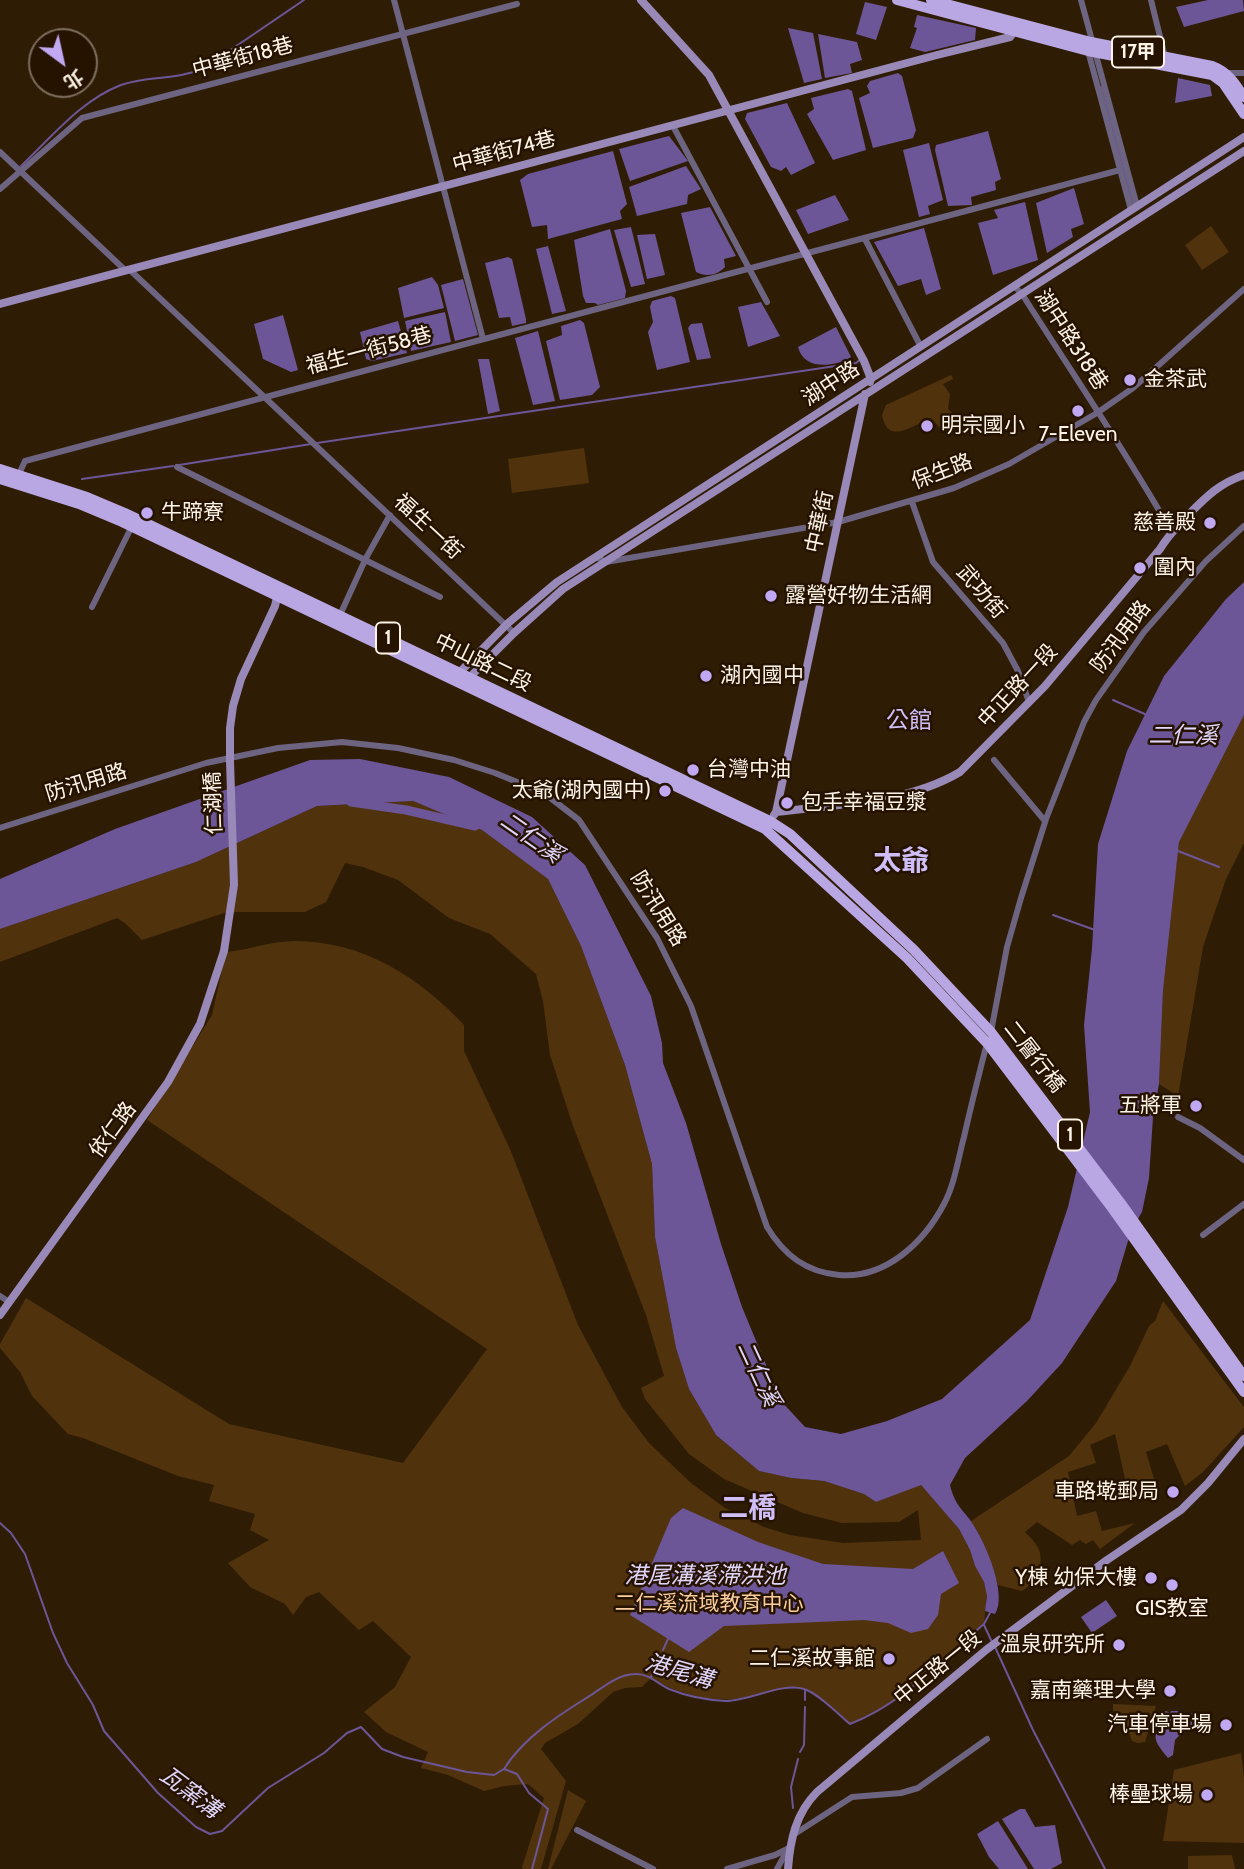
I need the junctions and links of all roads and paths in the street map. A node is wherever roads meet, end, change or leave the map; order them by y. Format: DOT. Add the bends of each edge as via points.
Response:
graph roads {
  1 [pos="394,0"];
  2 [pos="641,0"];
  3 [pos="897,0"];
  4 [pos="931,0"];
  5 [pos="1081,0"];
  6 [pos="1152,0"];
  7 [pos="500,3"];
  8 [pos="517,4"];
  9 [pos="1017,27"];
  10 [pos="402,34"];
  11 [pos="1091,48"];
  12 [pos="1165,57"];
  13 [pos="1226,73"];
  14 [pos="1244,73"];
  15 [pos="1244,97"];
  16 [pos="728,110"];
  17 [pos="1244,114"];
  18 [pos="673,126"];
  19 [pos="1244,137"];
  20 [pos="1244,151"];
  21 [pos="0,152"];
  22 [pos="17,169"];
  23 [pos="1120,170"];
  24 [pos="442,186"];
  25 [pos="0,189"];
  26 [pos="1134,208"];
  27 [pos="865,239"];
  28 [pos="806,254"];
  29 [pos="749,268"];
  30 [pos="128,271"];
  31 [pos="1014,286"];
  32 [pos="1244,289"];
  33 [pos="1022,294"];
  34 [pos="766,302"];
  35 [pos="0,304"];
  36 [pos="483,339"];
  37 [pos="921,346"];
  38 [pos="871,379"];
  39 [pos="865,395"];
  40 [pos="264,397"];
  41 [pos="1097,413"];
  42 [pos="177,467"];
  43 [pos="0,469"];
  44 [pos="19,474"];
  45 [pos="1244,475"];
  46 [pos="0,479"];
  47 [pos="912,502"];
  48 [pos="390,515"];
  49 [pos="838,522"];
  50 [pos="132,526"];
  51 [pos="1244,526"];
  52 [pos="1171,531"];
  53 [pos="366,558"];
  54 [pos="602,560"];
  55 [pos="279,592"];
  56 [pos="440,597"];
  57 [pos="92,607"];
  58 [pos="341,615"];
  59 [pos="507,624"];
  60 [pos="514,633"];
  61 [pos="461,679"];
  62 [pos="1028,702"];
  63 [pos="993,760"];
  64 [pos="770,821"];
  65 [pos="1045,821"];
  66 [pos="0,828"];
  67 [pos="224,950"];
  68 [pos="911,954"];
  69 [pos="991,1032"];
  70 [pos="987,1043"];
  71 [pos="1178,1117"];
  72 [pos="1244,1160"];
  73 [pos="1244,1204"];
  74 [pos="1203,1235"];
  75 [pos="0,1296"];
  76 [pos="9,1302"];
  77 [pos="0,1315"];
  78 [pos="1208,1335"];
  79 [pos="1244,1376"];
  80 [pos="1244,1392"];
  81 [pos="1244,1439"];
  82 [pos="987,1739"];
  83 [pos="577,1830"];
  84 [pos="793,1835"];
  85 [pos="789,1848"];
  86 [pos="653,1869"];
  87 [pos="727,1869"];
  88 [pos="778,1869"];
  89 [pos="788,1869"];
  1 -- 10 [label="street"];
  2 -- 16 [label="street" via="704,67"];
  3 -- 9 [label="main road, 17甲"];
  4 -- 9 [label="main road, 17甲"];
  5 -- 11 [label="street"];
  6 -- 12 [label="street"];
  7 -- 8 [label="street, 中華街18巷"];
  7 -- 10 [label="street, 中華街18巷"];
  9 -- 11 [label="main road, 17甲"];
  9 -- 16 [label="street, 中華街74巷" via="1010,37"];
  10 -- 22 [label="street, 中華街18巷" via="82,118"];
  10 -- 24 [label="street"];
  11 -- 12 [label="main road, 17甲"];
  11 -- 17 [label="main road, 17甲" via="1212,75 1223,82"];
  11 -- 23 [label="street"];
  11 -- 26 [label="street"];
  12 -- 13 [label="main road, 17甲"];
  13 -- 14 [label="street"];
  13 -- 15 [label="main road"];
  16 -- 18 [label="street, 中華街74巷"];
  16 -- 28 [label="street"];
  18 -- 24 [label="street, 中華街74巷"];
  18 -- 29 [label="street"];
  19 -- 26 [label="street, 湖中路"];
  20 -- 33 [label="street, 湖中路"];
  21 -- 22 [label="street, 福生一街"];
  22 -- 25 [label="street, 中華街18巷"];
  22 -- 30 [label="street, 福生一街"];
  23 -- 26 [label="street"];
  23 -- 27 [label="street"];
  24 -- 30 [label="street, 中華街74巷"];
  24 -- 36 [label="street"];
  26 -- 31 [label="street, 湖中路"];
  27 -- 28 [label="street"];
  27 -- 37 [label="street"];
  28 -- 29 [label="street"];
  28 -- 38 [label="street"];
  29 -- 34 [label="street"];
  29 -- 36 [label="street"];
  30 -- 35 [label="street, 中華街74巷"];
  30 -- 40 [label="street, 福生一街"];
  31 -- 33 [label="street, 湖中路318巷"];
  31 -- 37 [label="street, 湖中路"];
  32 -- 41 [label="street, 保生路" via="1149,374"];
  33 -- 39 [label="street, 湖中路"];
  33 -- 41 [label="street, 湖中路318巷"];
  36 -- 40 [label="street, 福生一街58巷"];
  37 -- 38 [label="street, 湖中路"];
  38 -- 39 [label="street, 中華街"];
  38 -- 54 [label="street, 湖中路"];
  39 -- 49 [label="street, 中華街"];
  39 -- 54 [label="street, 湖中路"];
  40 -- 44 [label="street, 福生一街58巷" via="25,461"];
  40 -- 48 [label="street, 福生一街"];
  41 -- 47 [label="street, 保生路" via="1003,466"];
  41 -- 52 [label="street, 湖中路318巷"];
  42 -- 53 [label="street"];
  43 -- 44 [label="main road, 中山路二段 / 1"];
  44 -- 55 [label="main road, 中山路二段 / 1" via="87,497"];
  45 -- 52 [label="street, 中正路一段" via="1212,491"];
  46 -- 50 [label="main road, 中山路二段 / 1"];
  47 -- 49 [label="street, 保生路"];
  47 -- 62 [label="street, 武功街" via="933,562 1007,649"];
  48 -- 53 [label="street"];
  48 -- 59 [label="street, 福生一街"];
  49 -- 54 [label="street, 保生路"];
  49 -- 64 [label="street, 中華街"];
  50 -- 55 [label="main road, 中山路二段 / 1"];
  50 -- 57 [label="street"];
  51 -- 65 [label="street, 防汛用路" via="1206,561 1144,632 1096,700"];
  52 -- 62 [label="street, 中正路一段" via="1070,658"];
  53 -- 56 [label="street"];
  53 -- 58 [label="street"];
  54 -- 59 [label="street, 湖中路" via="557,582"];
  54 -- 60 [label="street, 湖中路"];
  55 -- 58 [label="main road, 中山路二段 / 1"];
  55 -- 61 [label="main road, 中山路二段 / 1"];
  55 -- 67 [label="street, 仁湖橋" via="235,695 230,718 234,885"];
  58 -- 61 [label="main road, 中山路二段 / 1"];
  59 -- 60 [label="street, 福生一街"];
  59 -- 61 [label="street, 湖中路"];
  60 -- 61 [label="street, 湖中路"];
  61 -- 64 [label="main road, 中山路二段 / 1"];
  62 -- 64 [label="street, 中正路一段" via="974,760 945,781 902,795"];
  63 -- 65 [label="street"];
  64 -- 68 [label="main road, 中山路二段 / 1" via="823,863"];
  65 -- 69 [label="street, 防汛用路" via="1007,947"];
  66 -- 70 [label="street, 防汛用路" via="206,763 278,748 342,742 454,760 544,793 579,820 657,938 691,1006 767,1227 788,1254 813,1269 848,1276 877,1269 895,1261 925,1233 953,1180"];
  67 -- 76 [label="street, 依仁路" via="200,1024 168,1082"];
  68 -- 69 [label="main road, 二層行橋 / 1"];
  68 -- 70 [label="main road, 二層行橋 / 1"];
  69 -- 78 [label="main road, 二層行橋 / 1" via="1120,1202"];
  70 -- 78 [label="main road, 二層行橋 / 1"];
  71 -- 72 [label="street"];
  73 -- 74 [label="street"];
  75 -- 76 [label="street"];
  76 -- 77 [label="street, 依仁路"];
  78 -- 79 [label="main road, 1"];
  78 -- 80 [label="main road, 1"];
  81 -- 84 [label="street, 中正路一段" via="1181,1510 986,1650 817,1792 802,1810"];
  82 -- 84 [label="street" via="918,1788 852,1797"];
  83 -- 86 [label="street"];
  84 -- 85 [label="street, 中正路一段"];
  85 -- 87 [label="street"];
  85 -- 88 [label="street"];
  85 -- 89 [label="street, 中正路一段"];
}
